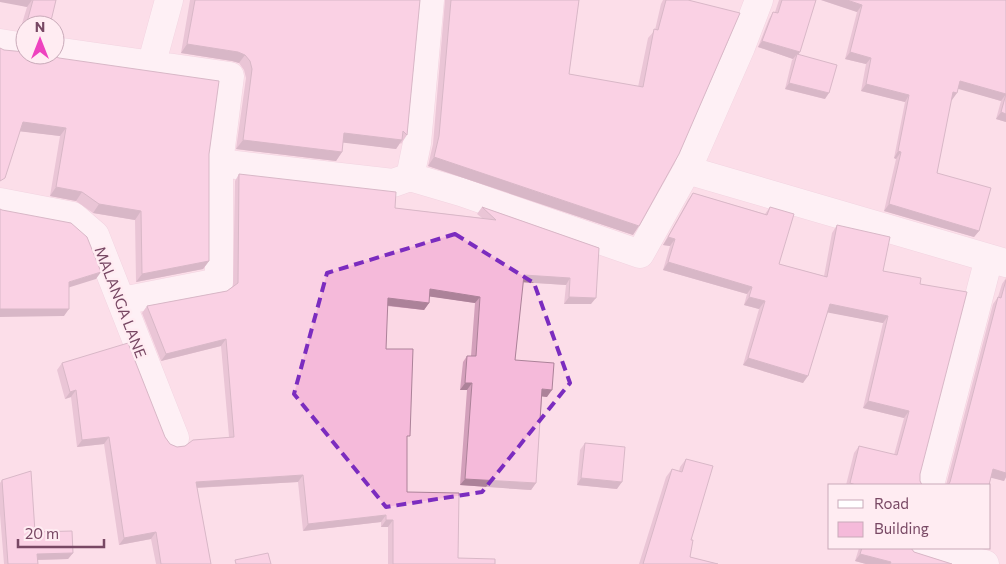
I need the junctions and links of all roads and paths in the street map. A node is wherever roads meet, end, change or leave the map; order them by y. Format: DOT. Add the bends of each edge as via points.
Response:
graph roads {
  1 [pos="169,0"];
  2 [pos="430,0"];
  3 [pos="759,0"];
  4 [pos="0,43"];
  5 [pos="15,45"];
  6 [pos="65,53"];
  7 [pos="151,66"];
  8 [pos="219,163"];
  9 [pos="687,170"];
  10 [pos="410,177"];
  11 [pos="0,202"];
  12 [pos="998,261"];
  13 [pos="122,301"];
  14 [pos="175,438"];
  15 [pos="930,484"];
  16 [pos="923,549"];
  17 [pos="985,564"];
  1 -- 7 [label="street"];
  2 -- 10 [label="street" via="417,143"];
  3 -- 9 [label="street"];
  4 -- 5 [label="street"];
  6 -- 7 [label="street"];
  7 -- 8 [label="street" via="230,76"];
  8 -- 10 [label="street" via="393,183"];
  8 -- 13 [label="street" via="219,282"];
  9 -- 10 [label="street" via="640,254"];
  9 -- 12 [label="street"];
  11 -- 13 [label="street, MALANGA LANE" via="73,216 95,235"];
  12 -- 15 [label="street"];
  13 -- 14 [label="street, MALANGA LANE"];
  16 -- 17 [label="street"];
}
